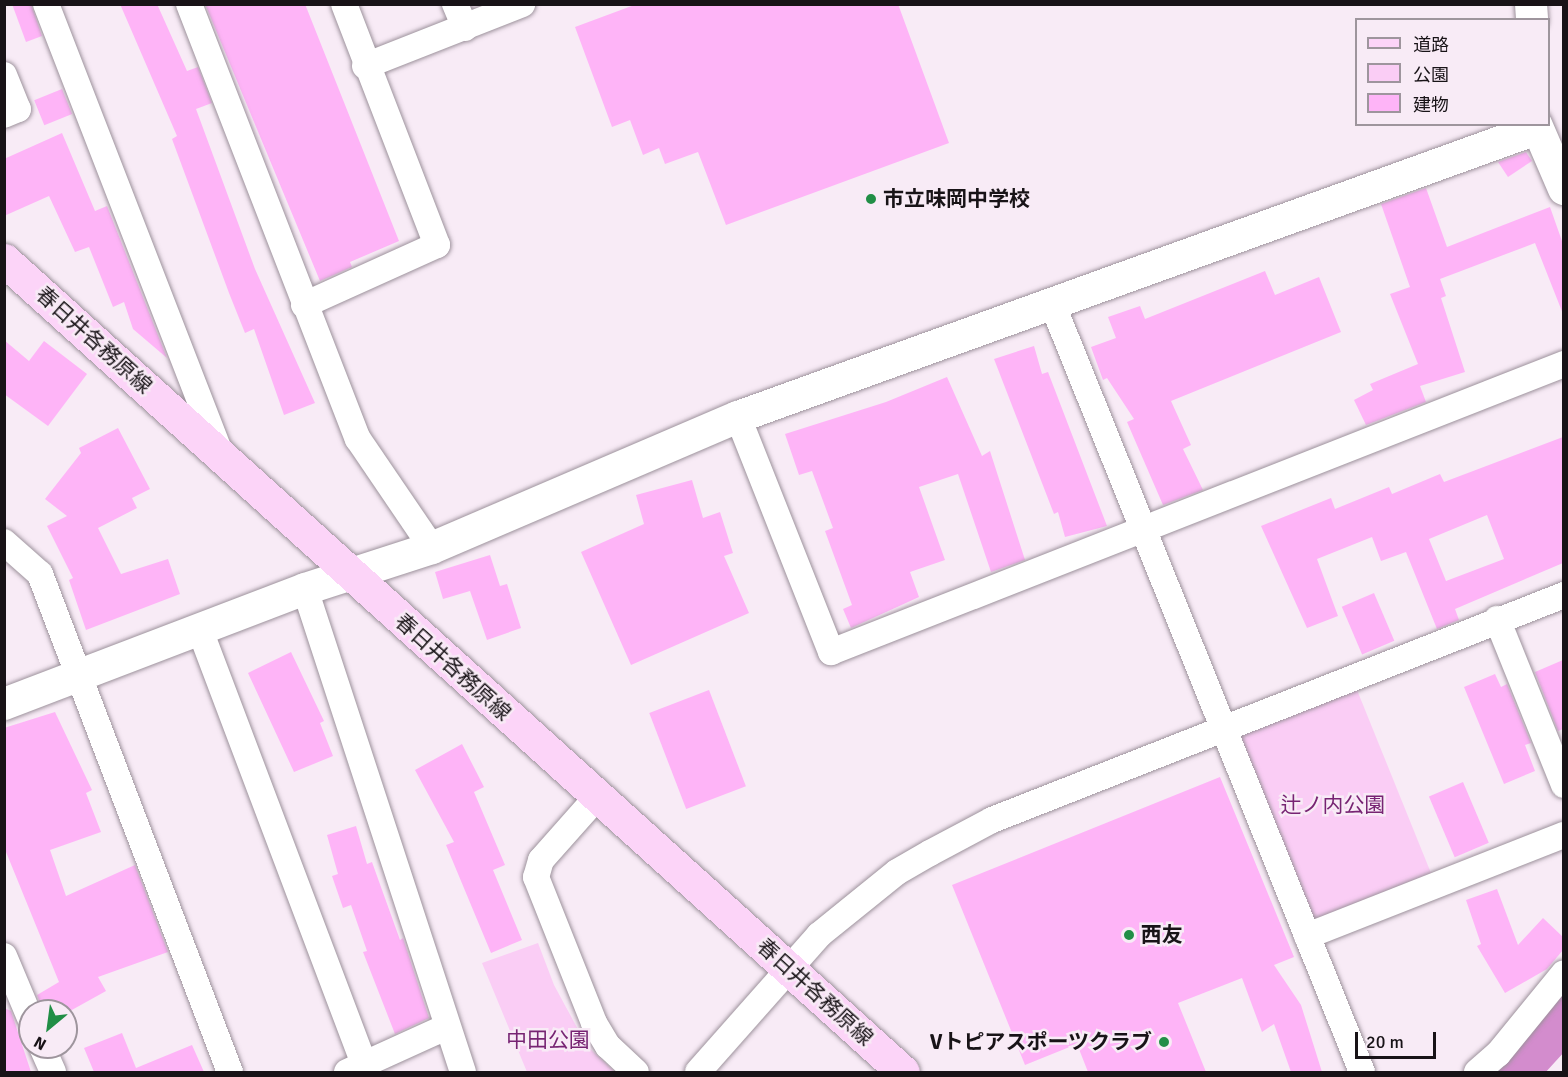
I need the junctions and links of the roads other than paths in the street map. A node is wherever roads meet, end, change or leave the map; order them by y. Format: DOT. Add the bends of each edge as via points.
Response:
graph roads {
  1 [pos="46,4"];
  2 [pos="189,4"];
  3 [pos="344,4"];
  4 [pos="455,4"];
  5 [pos="522,4"];
  6 [pos="465,28"];
  7 [pos="365,66"];
  8 [pos="4,75"];
  9 [pos="4,116"];
  10 [pos="1536,127"];
  11 [pos="1563,189"];
  12 [pos="4,260"];
  13 [pos="1052,303"];
  14 [pos="304,305"];
  15 [pos="1563,364"];
  16 [pos="738,417"];
  17 [pos="220,453"];
  18 [pos="1143,526"];
  19 [pos="4,542"];
  20 [pos="432,548"];
  21 [pos="352,575"];
  22 [pos="305,589"];
  23 [pos="1563,595"];
  24 [pos="1497,619"];
  25 [pos="200,630"];
  26 [pos="80,673"];
  27 [pos="4,704"];
  28 [pos="1224,729"];
  29 [pos="1563,785"];
  30 [pos="597,797"];
  31 [pos="1563,835"];
  32 [pos="1307,936"];
  33 [pos="4,956"];
  34 [pos="788,967"];
  35 [pos="1563,973"];
  36 [pos="10,985"];
  37 [pos="18,999"];
  38 [pos="446,1027"];
  39 [pos="360,1070"];
  40 [pos="230,1072"];
  41 [pos="463,1072"];
  42 [pos="636,1072"];
  43 [pos="698,1072"];
  44 [pos="903,1072"];
  45 [pos="1362,1072"];
  46 [pos="1478,1072"];
  1 -- 17 [label="street"];
  2 -- 14 [label="street"];
  3 -- 7 [label="street"];
  4 -- 6 [label="street"];
  5 -- 6 [label="street"];
  6 -- 7 [label="street"];
  7 -- 14 [label="street" via="436,245"];
  8 -- 9 [label="street" via="18,109"];
  10 -- 11 [label="street"];
  10 -- 13 [label="street"];
  12 -- 17 [label="main road, 春日井各務原線"];
  13 -- 16 [label="street"];
  13 -- 18 [label="street"];
  14 -- 20 [label="street" via="358,439"];
  15 -- 18 [label="street"];
  16 -- 18 [label="street" via="831,652"];
  16 -- 20 [label="street"];
  17 -- 21 [label="main road, 春日井各務原線"];
  18 -- 28 [label="street"];
  19 -- 26 [label="street" via="40,574"];
  20 -- 21 [label="street"];
  21 -- 22 [label="street"];
  21 -- 30 [label="main road, 春日井各務原線"];
  22 -- 25 [label="street"];
  22 -- 38 [label="street"];
  23 -- 24 [label="street"];
  24 -- 28 [label="street"];
  24 -- 29 [label="street"];
  25 -- 26 [label="street"];
  25 -- 39 [label="street"];
  26 -- 27 [label="street"];
  26 -- 40 [label="street"];
  28 -- 32 [label="street"];
  28 -- 34 [label="street" via="992,820 930,853 861,899"];
  30 -- 34 [label="main road, 春日井各務原線"];
  30 -- 42 [label="street" via="541,860 536,877 594,1023 608,1046"];
  31 -- 32 [label="street"];
  32 -- 45 [label="street"];
  33 -- 36 [label="street"];
  34 -- 43 [label="street"];
  34 -- 44 [label="main road, 春日井各務原線"];
  35 -- 46 [label="street" via="1498,1054"];
  36 -- 37 [label="street"];
  38 -- 39 [label="street"];
  38 -- 41 [label="street"];
}
